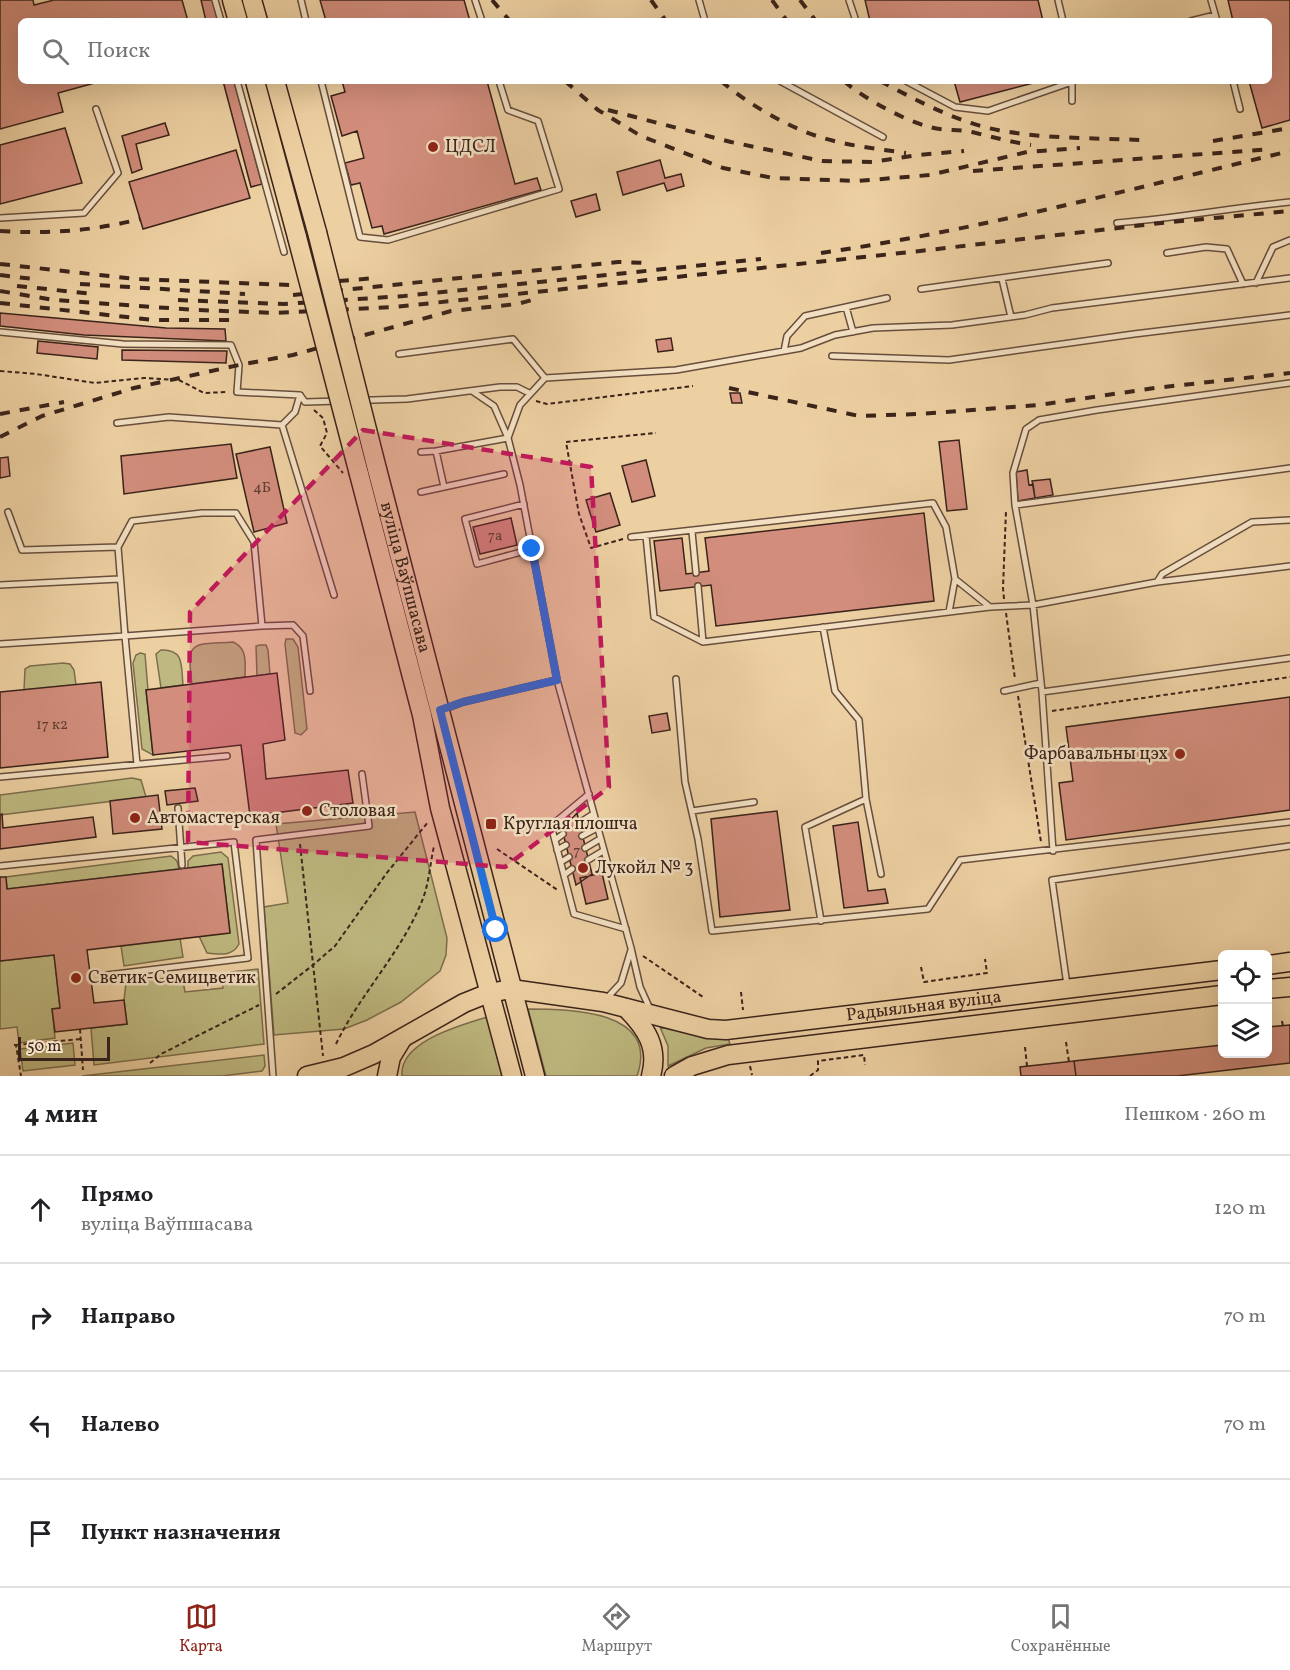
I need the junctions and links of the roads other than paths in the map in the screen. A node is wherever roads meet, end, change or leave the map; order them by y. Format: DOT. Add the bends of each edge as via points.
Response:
graph roads {
  1 [pos="215,0"];
  2 [pos="232,0"];
  3 [pos="252,0"];
  4 [pos="301,0"];
  5 [pos="475,0"];
  6 [pos="699,0"];
  7 [pos="849,0"];
  8 [pos="1058,0"];
  9 [pos="1211,0"];
  10 [pos="220,18"];
  11 [pos="237,18"];
  12 [pos="257,18"];
  13 [pos="305,18"];
  14 [pos="481,18"];
  15 [pos="704,18"];
  16 [pos="855,18"];
  17 [pos="1063,18"];
  18 [pos="1216,18"];
  19 [pos="238,84"];
  20 [pos="256,84"];
  21 [pos="276,84"];
  22 [pos="322,84"];
  23 [pos="500,84"];
  24 [pos="785,84"];
  25 [pos="912,84"];
  26 [pos="1066,84"];
  27 [pos="1072,84"];
  28 [pos="1234,84"];
  29 [pos="1072,101"];
  30 [pos="96,109"];
  31 [pos="1240,109"];
  32 [pos="882,137"];
  33 [pos="1290,202"];
  34 [pos="0,218"];
  35 [pos="1117,223"];
  36 [pos="1290,240"];
  37 [pos="284,252"];
  38 [pos="1167,254"];
  39 [pos="1108,263"];
  40 [pos="1290,278"];
  41 [pos="1002,279"];
  42 [pos="1256,283"];
  43 [pos="1243,284"];
  44 [pos="921,289"];
  45 [pos="887,298"];
  46 [pos="846,307"];
  47 [pos="1290,315"];
  48 [pos="1011,316"];
  49 [pos="0,332"];
  50 [pos="853,332"];
  51 [pos="784,351"];
  52 [pos="399,354"];
  53 [pos="832,356"];
  54 [pos="545,378"];
  55 [pos="1290,383"];
  56 [pos="472,391"];
  57 [pos="300,395"];
  58 [pos="527,395"];
  59 [pos="117,423"];
  60 [pos="282,425"];
  61 [pos="508,438"];
  62 [pos="436,451"];
  63 [pos="421,452"];
  64 [pos="1290,468"];
  65 [pos="361,474"];
  66 [pos="504,474"];
  67 [pos="444,487"];
  68 [pos="421,492"];
  69 [pos="524,504"];
  70 [pos="1014,505"];
  71 [pos="8,512"];
  72 [pos="1290,520"];
  73 [pos="692,532"];
  74 [pos="646,536"];
  75 [pos="631,537"];
  76 [pos="118,547"];
  77 [pos="532,549"];
  78 [pos="1290,566"];
  79 [pos="696,573"];
  80 [pos="119,579"];
  81 [pos="955,579"];
  82 [pos="1157,582"];
  83 [pos="0,585"];
  84 [pos="698,586"];
  85 [pos="334,595"];
  86 [pos="1033,604"];
  87 [pos="990,607"];
  88 [pos="949,612"];
  89 [pos="262,626"];
  90 [pos="823,627"];
  91 [pos="125,636"];
  92 [pos="703,642"];
  93 [pos="0,644"];
  94 [pos="1290,658"];
  95 [pos="676,679"];
  96 [pos="557,680"];
  97 [pos="1041,683"];
  98 [pos="310,691"];
  99 [pos="1004,691"];
  100 [pos="1042,693"];
  101 [pos="440,710"];
  102 [pos="227,756"];
  103 [pos="137,764"];
  104 [pos="362,774"];
  105 [pos="0,777"];
  106 [pos="589,794"];
  107 [pos="866,799"];
  108 [pos="754,802"];
  109 [pos="178,808"];
  110 [pos="692,811"];
  111 [pos="593,814"];
  112 [pos="1290,822"];
  113 [pos="579,823"];
  114 [pos="597,828"];
  115 [pos="563,834"];
  116 [pos="582,836"];
  117 [pos="600,839"];
  118 [pos="555,840"];
  119 [pos="566,845"];
  120 [pos="1290,846"];
  121 [pos="181,848"];
  122 [pos="585,848"];
  123 [pos="558,850"];
  124 [pos="1053,850"];
  125 [pos="603,851"];
  126 [pos="569,857"];
  127 [pos="588,860"];
  128 [pos="561,862"];
  129 [pos="182,865"];
  130 [pos="0,866"];
  131 [pos="572,870"];
  132 [pos="880,874"];
  133 [pos="564,875"];
  134 [pos="821,921"];
  135 [pos="626,929"];
  136 [pos="631,948"];
  137 [pos="1290,962"];
  138 [pos="1272,964"];
  139 [pos="1218,971"];
  140 [pos="107,975"];
  141 [pos="1290,987"];
  142 [pos="511,989"];
  143 [pos="1272,989"];
  144 [pos="1068,990"];
  145 [pos="489,993"];
  146 [pos="1218,994"];
  147 [pos="603,1002"];
  148 [pos="626,1008"];
  149 [pos="652,1014"];
  150 [pos="402,1039"];
  151 [pos="273,1076"];
  152 [pos="307,1076"];
  153 [pos="387,1076"];
  154 [pos="512,1076"];
  155 [pos="535,1076"];
  156 [pos="651,1076"];
  157 [pos="674,1076"];
  1 -- 10 [label="lane"];
  2 -- 11 [label="main road"];
  3 -- 12 [label="main road"];
  4 -- 13 [label="lane"];
  5 -- 14 [label="lane"];
  6 -- 15 [label="lane"];
  7 -- 16 [label="lane"];
  8 -- 17 [label="lane"];
  9 -- 18 [label="lane"];
  19 -- 37 [label="lane"];
  20 -- 65 [label="main road, вуліца Ваўпшасава, bridge"];
  21 -- 65 [label="main road, вуліца Ваўпшасава, bridge" via="317,232"];
  22 -- 23 [label="lane" via="360,237 388,240 559,189 538,121 508,110"];
  24 -- 32 [label="lane"];
  25 -- 26 [label="lane" via="955,107 988,111"];
  27 -- 29 [label="lane"];
  28 -- 31 [label="lane"];
  30 -- 34 [label="lane" via="118,173 84,213"];
  33 -- 35 [label="lane"];
  36 -- 42 [label="lane" via="1272,247"];
  38 -- 43 [label="lane" via="1227,249"];
  39 -- 41 [label="lane"];
  40 -- 42 [label="lane"];
  41 -- 44 [label="lane"];
  41 -- 48 [label="lane"];
  42 -- 43 [label="lane"];
  43 -- 48 [label="lane"];
  45 -- 46 [label="lane"];
  46 -- 50 [label="lane"];
  46 -- 51 [label="lane" via="805,316 787,336"];
  47 -- 53 [label="lane" via="949,360"];
  48 -- 50 [label="lane" via="952,325"];
  49 -- 57 [label="lane" via="123,344 231,345 239,365 237,392"];
  50 -- 51 [label="lane"];
  51 -- 54 [label="lane" via="676,370"];
  52 -- 54 [label="lane" via="513,339"];
  54 -- 58 [label="lane"];
  55 -- 70 [label="lane" via="1038,420 1026,429 1012,472"];
  56 -- 57 [label="lane" via="407,399 305,402"];
  56 -- 58 [label="lane" via="517,387"];
  56 -- 61 [label="lane" via="494,406"];
  57 -- 60 [label="lane" via="295,412"];
  58 -- 61 [label="lane"];
  59 -- 60 [label="lane" via="169,417"];
  60 -- 85 [label="lane"];
  61 -- 62 [label="lane"];
  61 -- 69 [label="lane"];
  62 -- 63 [label="lane"];
  62 -- 67 [label="lane"];
  64 -- 70 [label="lane"];
  65 -- 101 [label="main road, вуліца Ваўпшасава"];
  65 -- 145 [label="main road, вуліца Ваўпшасава" via="422,715 440,808"];
  66 -- 67 [label="lane"];
  67 -- 68 [label="lane"];
  69 -- 77 [label="lane"];
  69 -- 77 [label="lane" via="465,519 477,564"];
  70 -- 86 [label="lane"];
  71 -- 76 [label="lane" via="22,550"];
  72 -- 82 [label="lane" via="1252,522 1162,574"];
  73 -- 74 [label="lane"];
  73 -- 79 [label="lane"];
  73 -- 81 [label="lane" via="933,503 946,527"];
  74 -- 75 [label="lane"];
  74 -- 92 [label="lane" via="654,617"];
  76 -- 80 [label="lane"];
  76 -- 89 [label="lane" via="132,521 236,513 254,542"];
  77 -- 96 [label="lane"];
  78 -- 82 [label="lane"];
  80 -- 83 [label="lane"];
  80 -- 91 [label="lane"];
  81 -- 87 [label="lane"];
  81 -- 88 [label="lane"];
  82 -- 86 [label="lane"];
  84 -- 92 [label="lane"];
  86 -- 87 [label="lane"];
  86 -- 97 [label="lane"];
  87 -- 88 [label="lane"];
  88 -- 90 [label="lane"];
  89 -- 91 [label="lane"];
  89 -- 98 [label="lane" via="293,625 303,636"];
  90 -- 92 [label="lane"];
  90 -- 107 [label="lane" via="835,692 860,720"];
  91 -- 93 [label="lane"];
  91 -- 103 [label="lane"];
  94 -- 100 [label="lane"];
  95 -- 110 [label="lane" via="685,782"];
  96 -- 101 [label="lane"];
  96 -- 106 [label="lane"];
  97 -- 99 [label="lane"];
  97 -- 100 [label="lane"];
  100 -- 124 [label="lane"];
  101 -- 142 [label="main road, вуліца Ваўпшасава"];
  102 -- 103 [label="lane"];
  103 -- 105 [label="lane"];
  104 -- 151 [label="lane" via="369,826 256,840"];
  106 -- 111 [label="lane"];
  106 -- 118 [label="lane" via="554,824"];
  107 -- 132 [label="lane"];
  107 -- 134 [label="lane" via="805,827"];
  108 -- 110 [label="lane"];
  109 -- 121 [label="lane"];
  110 -- 134 [label="lane" via="712,931"];
  111 -- 113 [label="lane"];
  111 -- 114 [label="lane"];
  112 -- 124 [label="lane"];
  114 -- 116 [label="lane"];
  114 -- 117 [label="lane"];
  115 -- 118 [label="lane"];
  117 -- 122 [label="lane"];
  117 -- 125 [label="lane"];
  118 -- 123 [label="lane"];
  119 -- 123 [label="lane"];
  120 -- 144 [label="lane" via="1052,880"];
  121 -- 129 [label="lane"];
  121 -- 130 [label="lane"];
  121 -- 140 [label="lane" via="234,842 248,958"];
  123 -- 128 [label="lane"];
  124 -- 134 [label="lane" via="960,860 928,909"];
  125 -- 127 [label="lane"];
  125 -- 135 [label="lane"];
  126 -- 128 [label="lane"];
  128 -- 133 [label="lane"];
  131 -- 133 [label="lane"];
  133 -- 135 [label="lane" via="574,914"];
  135 -- 136 [label="lane"];
  136 -- 147 [label="lane" via="621,983"];
  136 -- 149 [label="lane" via="640,987"];
  137 -- 138 [label="main road"];
  139 -- 144 [label="main road, Радыяльная вуліца"];
  141 -- 143 [label="main road"];
  142 -- 145 [label="main road, Радыяльная вуліца"];
  142 -- 147 [label="main road, Радыяльная вуліца"];
  142 -- 155 [label="main road, вуліца Ваўпшасава"];
  144 -- 149 [label="main road, Радыяльная вуліца" via="726,1030"];
  145 -- 150 [label="main road, Радыяльная вуліца"];
  145 -- 154 [label="main road, вуліца Ваўпшасава"];
  146 -- 157 [label="main road, Радыяльная вуліца" via="728,1054"];
  147 -- 148 [label="main road, Радыяльная вуліца"];
  148 -- 149 [label="main road, Радыяльная вуліца"];
  148 -- 156 [label="main road" via="652,1044"];
  150 -- 152 [label="main road" via="344,1067"];
  150 -- 153 [label="main road" via="391,1057"];
}
